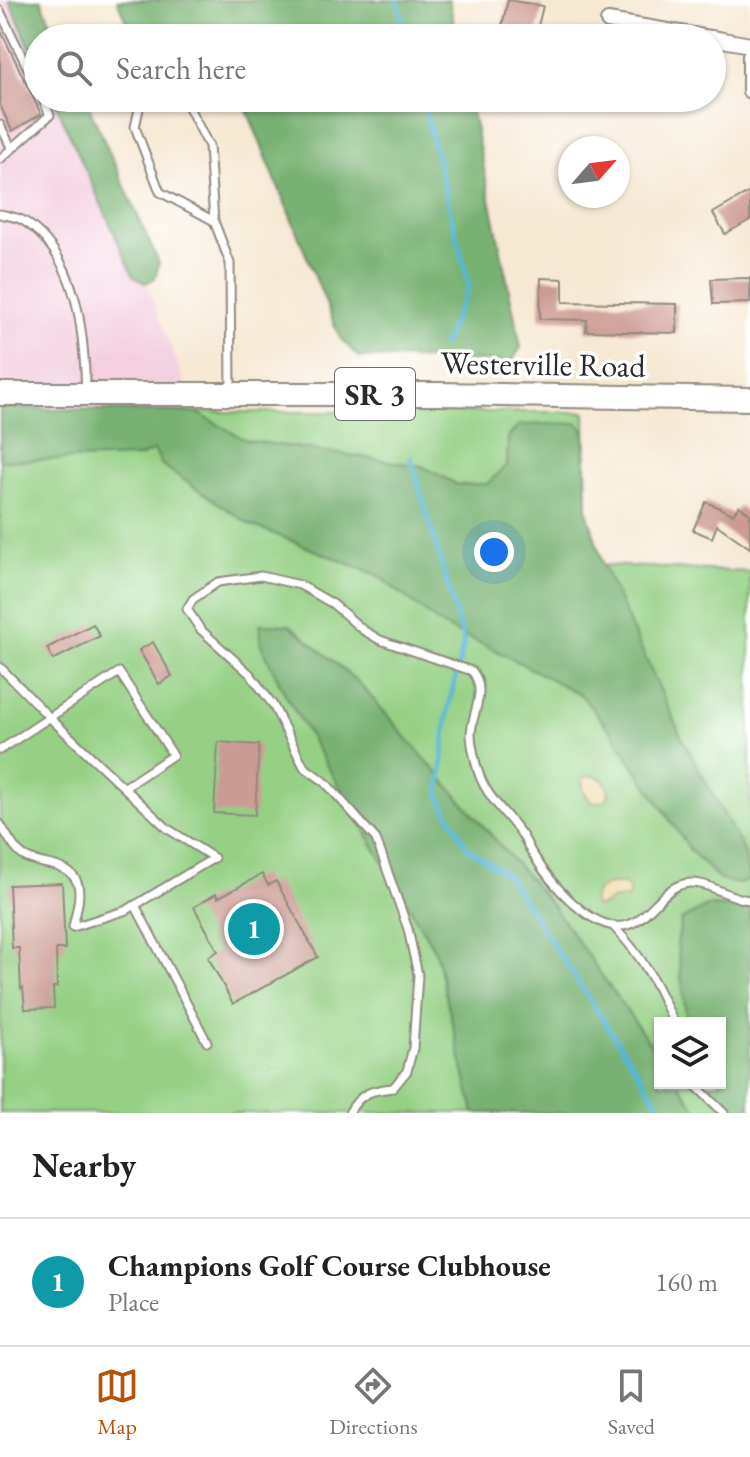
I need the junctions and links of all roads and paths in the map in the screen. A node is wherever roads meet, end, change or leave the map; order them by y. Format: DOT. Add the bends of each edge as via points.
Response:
graph roads {
  1 [pos="0,11"];
  2 [pos="608,21"];
  3 [pos="626,24"];
  4 [pos="726,41"];
  5 [pos="750,45"];
  6 [pos="750,56"];
  7 [pos="24,60"];
  8 [pos="750,91"];
  9 [pos="49,112"];
  10 [pos="138,112"];
  11 [pos="191,112"];
  12 [pos="0,125"];
  13 [pos="12,149"];
  14 [pos="0,159"];
  15 [pos="0,214"];
  16 [pos="214,221"];
  17 [pos="231,393"];
  18 [pos="0,394"];
  19 [pos="86,394"];
  20 [pos="750,399"];
  21 [pos="0,667"];
  22 [pos="50,718"];
  23 [pos="0,750"];
  24 [pos="125,787"];
  25 [pos="0,824"];
  26 [pos="750,900"];
  27 [pos="135,905"];
  28 [pos="612,926"];
  29 [pos="671,1017"];
  30 [pos="207,1042"];
  31 [pos="699,1089"];
  32 [pos="349,1113"];
  33 [pos="724,1113"];
  1 -- 7 [label="lane"];
  2 -- 3 [label="street"];
  4 -- 5 [label="street"];
  6 -- 8 [label="street"];
  9 -- 13 [label="lane"];
  10 -- 16 [label="lane" via="135,127 160,192"];
  11 -- 16 [label="lane" via="209,146"];
  12 -- 13 [label="lane"];
  13 -- 14 [label="lane"];
  15 -- 19 [label="lane" via="22,220 39,235 69,280 84,351"];
  16 -- 17 [label="lane" via="230,263"];
  17 -- 19 [label="main road, Westerville Road / SR 3"];
  17 -- 20 [label="main road, Westerville Road / SR 3"];
  18 -- 19 [label="main road, Westerville Road / SR 3"];
  21 -- 22 [label="lane"];
  22 -- 23 [label="lane"];
  22 -- 24 [label="lane"];
  22 -- 24 [label="lane" via="119,672 173,755"];
  24 -- 27 [label="lane" via="168,829 214,858"];
  25 -- 27 [label="lane" via="20,854 65,869 78,881 73,927"];
  26 -- 28 [label="lane" via="692,882 677,885 636,922"];
  27 -- 30 [label="lane"];
  28 -- 29 [label="lane" via="654,977"];
  28 -- 32 [label="lane" via="595,922 570,900 479,777 471,736 481,692 479,679 468,668 380,640 300,585 261,576 218,582 193,599 187,609 200,629 250,674 273,705 304,767 334,791 376,839 408,929 418,975 407,1071 393,1088 361,1095"];
  31 -- 33 [label="lane"];
}
